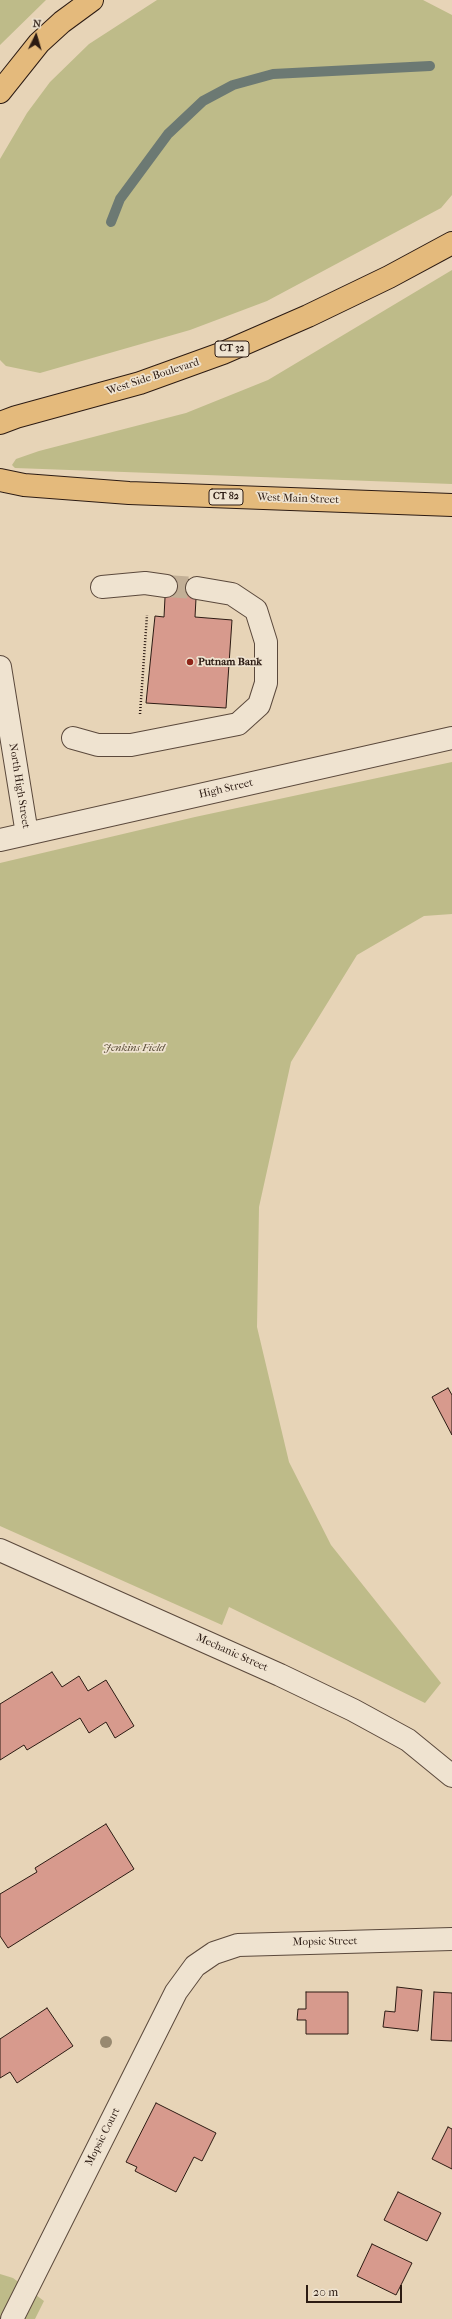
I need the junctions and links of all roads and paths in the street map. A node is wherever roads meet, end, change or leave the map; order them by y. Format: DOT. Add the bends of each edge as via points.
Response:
graph roads {
  1 [pos="92,0"];
  2 [pos="0,92"];
  3 [pos="452,243"];
  4 [pos="0,423"];
  5 [pos="0,480"];
  6 [pos="452,505"];
  7 [pos="166,586"];
  8 [pos="102,587"];
  9 [pos="196,588"];
  10 [pos="147,615"];
  11 [pos="0,667"];
  12 [pos="140,717"];
  13 [pos="73,738"];
  14 [pos="452,738"];
  15 [pos="27,834"];
  16 [pos="0,840"];
  17 [pos="0,1550"];
  18 [pos="452,1776"];
  19 [pos="452,1939"];
  20 [pos="201,1961"];
  21 [pos="12,2319"];
  1 -- 2 [label="main road" via="39,43"];
  3 -- 4 [label="main road, West Side Boulevard / CT 32" via="334,304 235,348 140,383"];
  5 -- 6 [label="main road, West Main Street / CT 82" via="24,485 114,492"];
  7 -- 8 [label="street" via="145,583"];
  9 -- 13 [label="street" via="232,594 256,610 266,642 266,683 259,705 238,724 131,745 98,745"];
  10 -- 12 [label="path"];
  11 -- 15 [label="street, North High Street"];
  14 -- 15 [label="street, High Street"];
  15 -- 16 [label="street, High Street"];
  17 -- 18 [label="street, Mechanic Street" via="353,1710 408,1740"];
  19 -- 20 [label="street, Mopsic Street" via="246,1944 222,1950"];
  20 -- 21 [label="street, Mopsic Court" via="189,1972 176,1992"];
}
